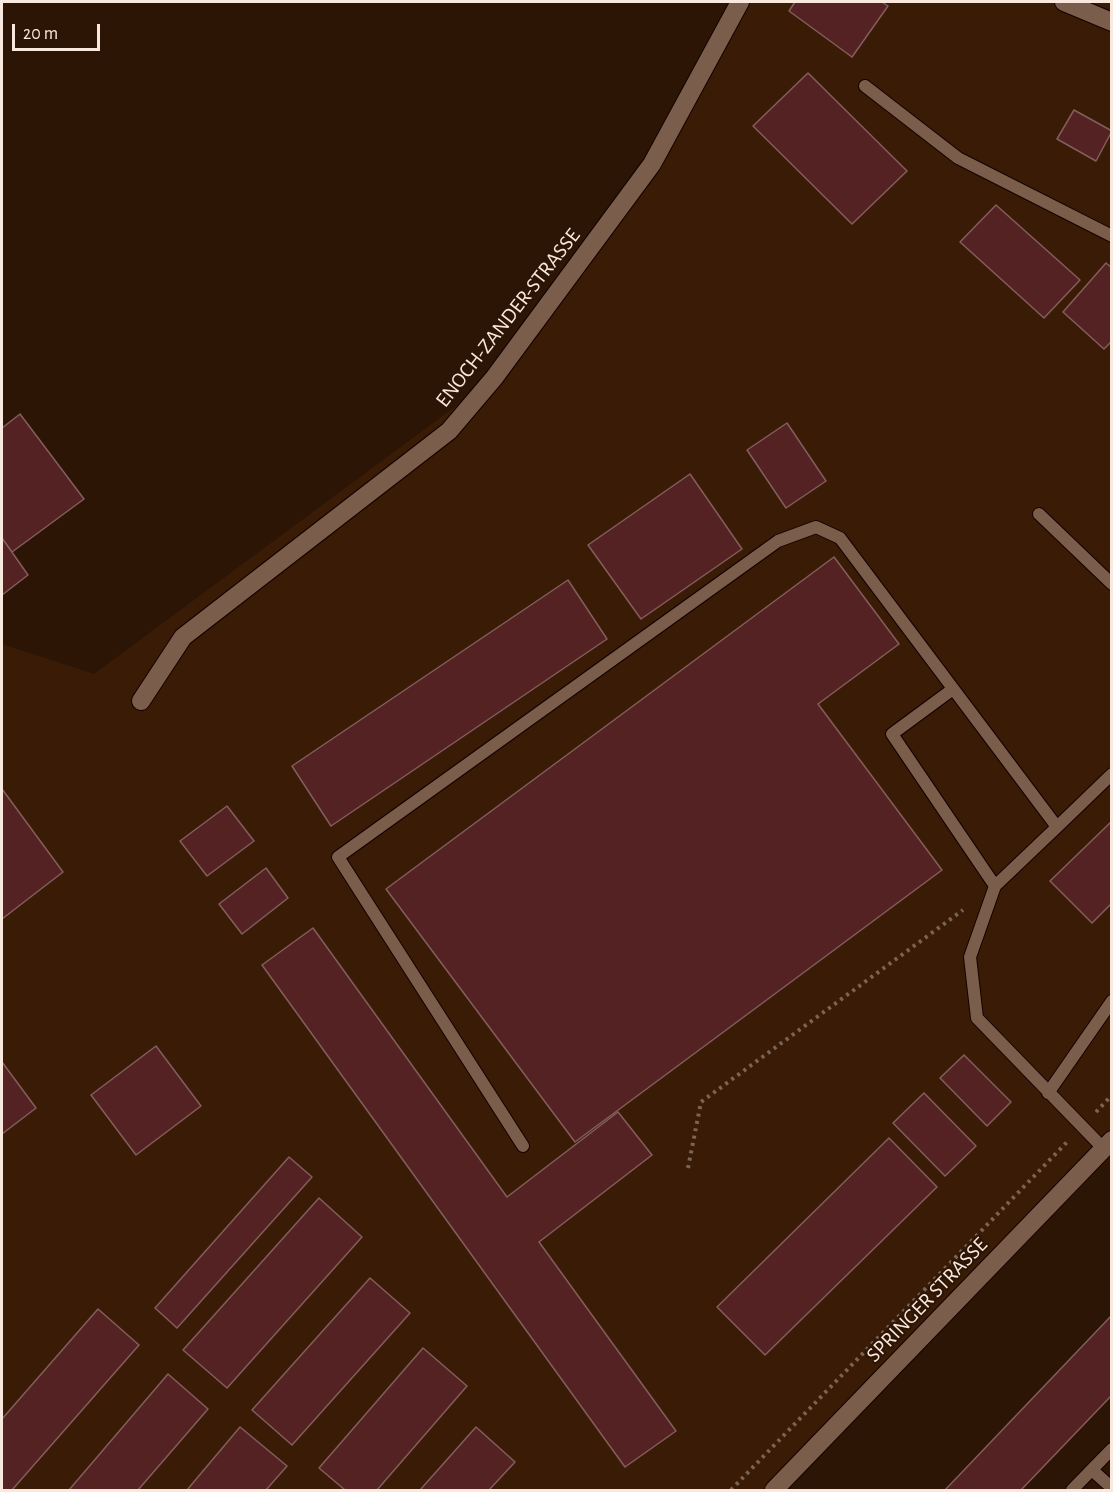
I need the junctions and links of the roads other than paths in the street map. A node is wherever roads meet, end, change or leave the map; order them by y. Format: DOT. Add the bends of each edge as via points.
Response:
graph roads {
  1 [pos="740,2"];
  2 [pos="1064,2"];
  3 [pos="1112,22"];
  4 [pos="865,86"];
  5 [pos="1112,236"];
  6 [pos="1039,514"];
  7 [pos="1112,584"];
  8 [pos="954,689"];
  9 [pos="141,701"];
  10 [pos="1112,774"];
  11 [pos="1057,827"];
  12 [pos="995,886"];
  13 [pos="1112,1001"];
  14 [pos="1048,1093"];
  15 [pos="1108,1144"];
  16 [pos="523,1146"];
  17 [pos="1112,1449"];
  18 [pos="1092,1470"];
  19 [pos="1112,1488"];
  20 [pos="774,1491"];
  21 [pos="1072,1491"];
  1 -- 9 [label="street, ENOCH-ZANDER-STRASSE" via="652,164 494,378 449,431 183,638"];
  2 -- 3 [label="street"];
  4 -- 5 [label="lane" via="958,158"];
  6 -- 7 [label="lane"];
  8 -- 11 [label="lane"];
  8 -- 12 [label="lane" via="891,734"];
  8 -- 16 [label="lane" via="840,538 816,527 777,541 338,857"];
  10 -- 11 [label="lane"];
  11 -- 12 [label="lane"];
  12 -- 14 [label="lane" via="970,957 977,1018"];
  13 -- 14 [label="lane"];
  14 -- 15 [label="lane" via="1082,1127"];
  15 -- 20 [label="street, SPRINGER STRASSE"];
  17 -- 18 [label="lane"];
  18 -- 19 [label="lane"];
  18 -- 21 [label="lane"];
}
